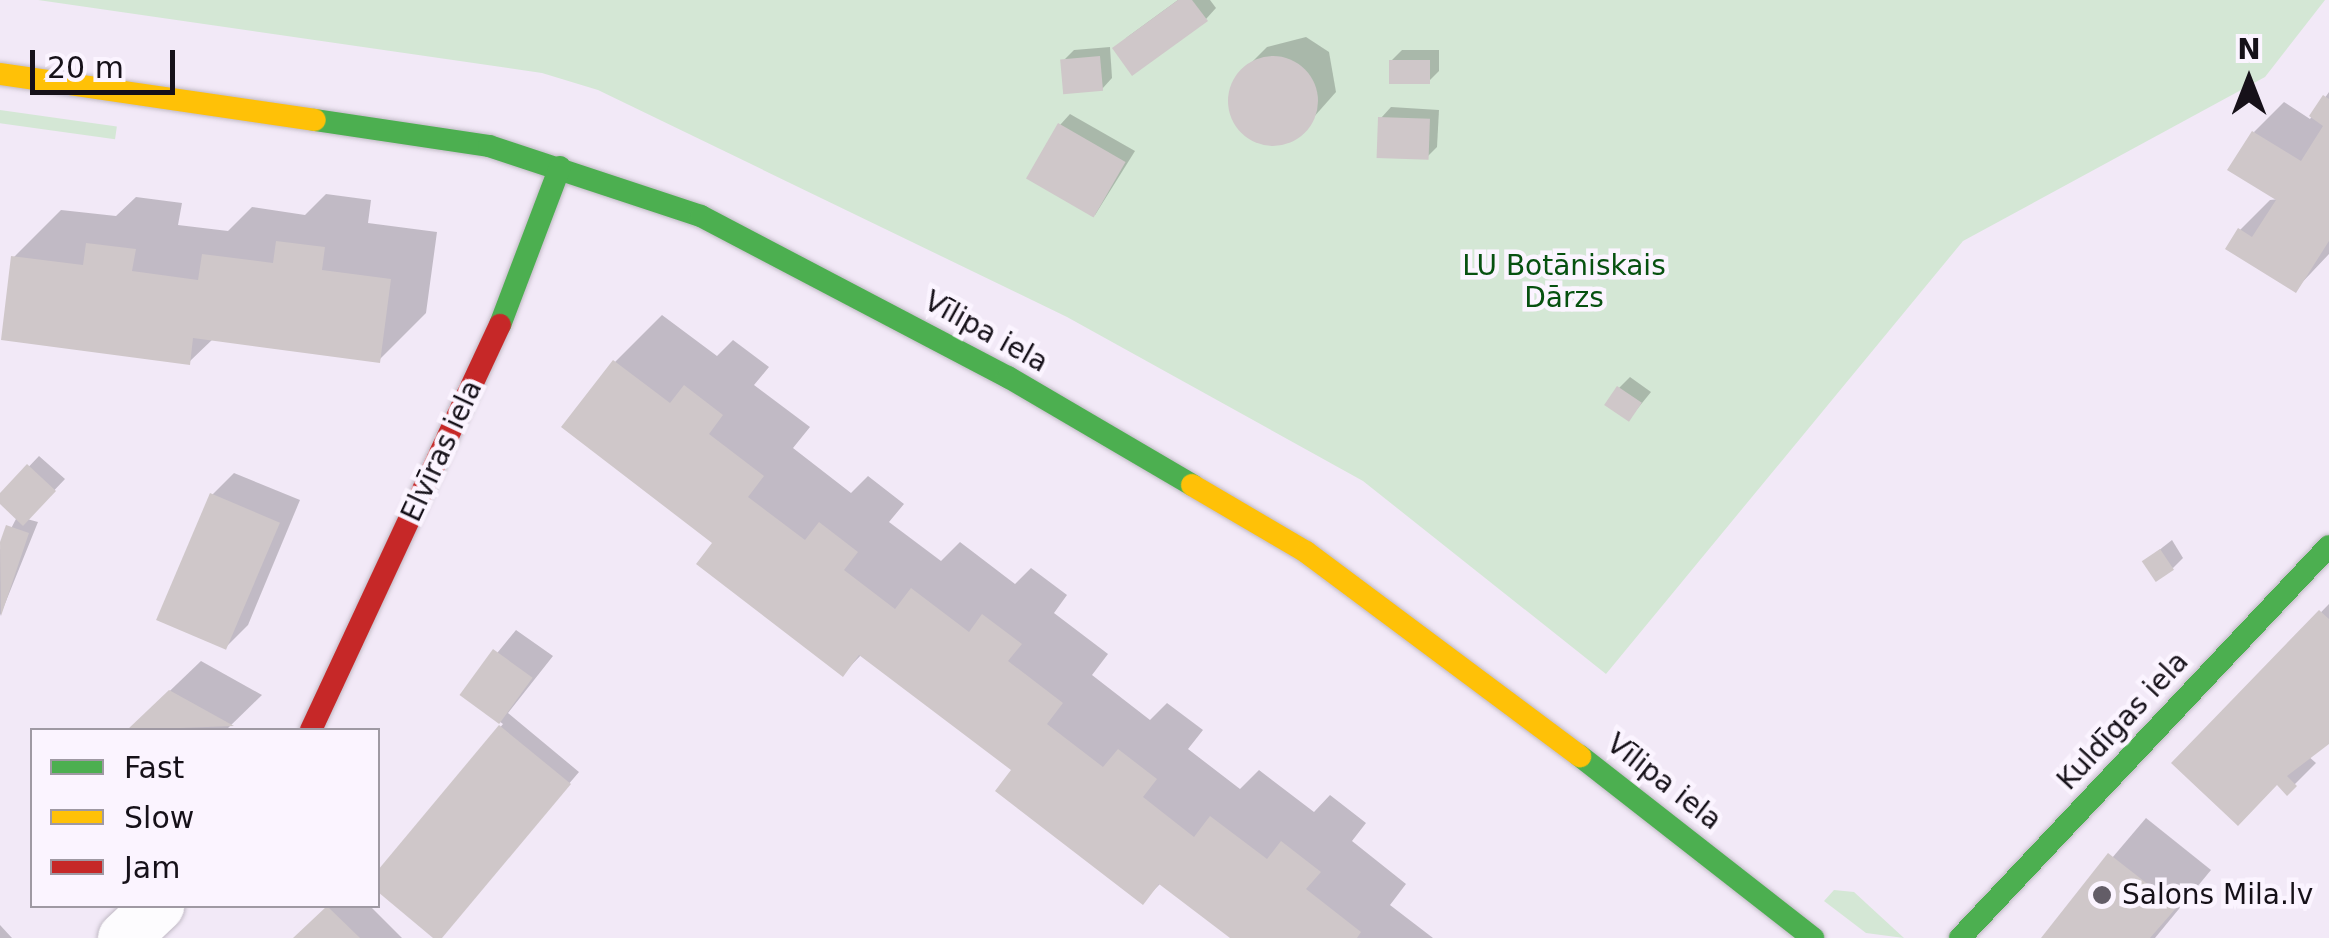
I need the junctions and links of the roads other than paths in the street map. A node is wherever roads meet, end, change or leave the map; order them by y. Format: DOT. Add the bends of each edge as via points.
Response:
graph roads {
  1 [pos="0,74"];
  2 [pos="560,167"];
  3 [pos="2329,546"];
  4 [pos="312,728"];
  5 [pos="156,908"];
  6 [pos="124,938"];
  7 [pos="1813,938"];
  8 [pos="1960,938"];
  1 -- 2 [label="street, Vīlipa iela" via="489,146"];
  2 -- 4 [label="street, Elvīras iela" via="518,286"];
  2 -- 7 [label="street, Vīlipa iela" via="701,216 1008,377 1306,552 1488,683"];
  3 -- 8 [label="street, Kuldīgas iela"];
  5 -- 6 [label="street"];
}
